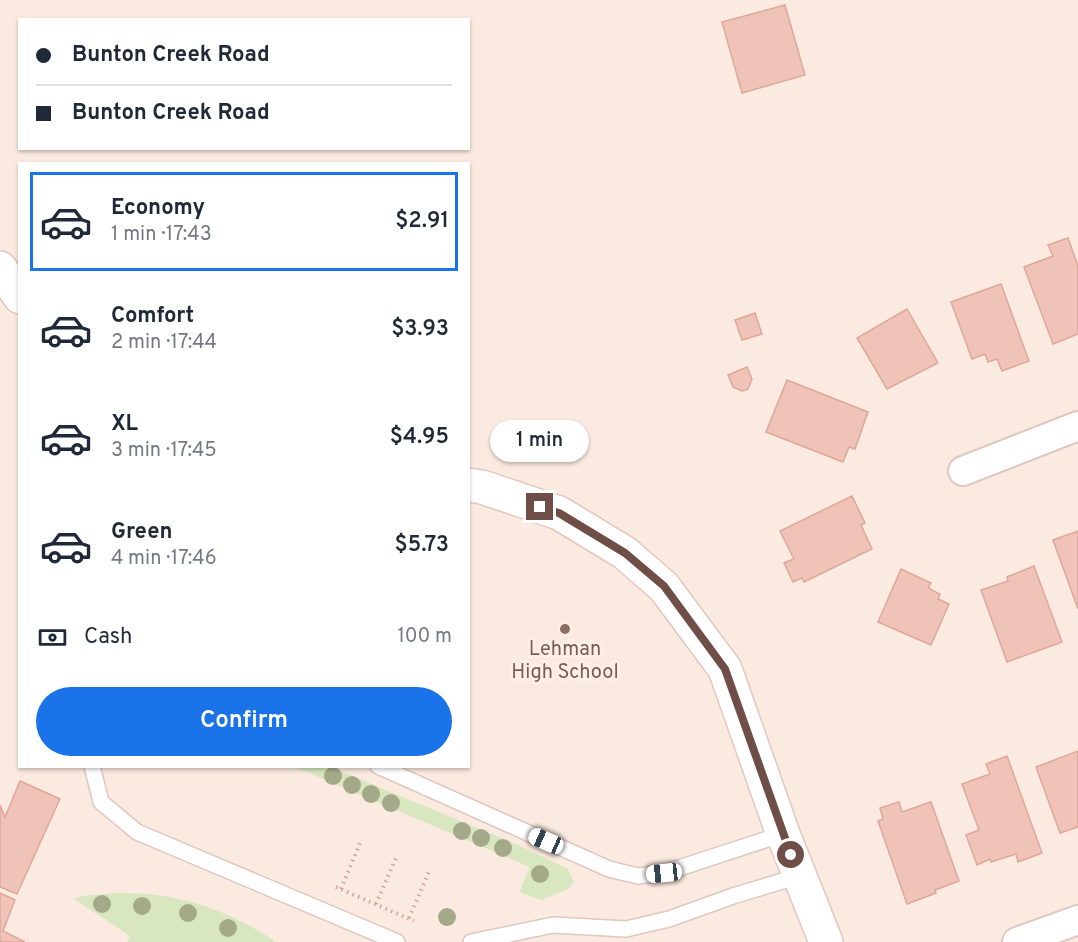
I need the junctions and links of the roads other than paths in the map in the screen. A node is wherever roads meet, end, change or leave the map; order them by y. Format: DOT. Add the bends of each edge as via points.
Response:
graph roads {
  1 [pos="0,268"];
  2 [pos="18,294"];
  3 [pos="1078,426"];
  4 [pos="963,471"];
  5 [pos="470,485"];
  6 [pos="93,768"];
  7 [pos="382,768"];
  8 [pos="783,834"];
  9 [pos="799,876"];
  10 [pos="1078,920"];
  11 [pos="397,942"];
  12 [pos="471,942"];
  13 [pos="825,942"];
  14 [pos="1017,942"];
  1 -- 2 [label="street"];
  3 -- 4 [label="street"];
  5 -- 8 [label="street" via="559,513 625,553 664,586 725,669"];
  6 -- 11 [label="lane" via="101,801 137,832"];
  7 -- 8 [label="lane" via="609,869 638,876 664,873"];
  8 -- 9 [label="street"];
  9 -- 12 [label="lane" via="669,919 626,929 553,925"];
  9 -- 13 [label="street"];
  10 -- 14 [label="street"];
}
